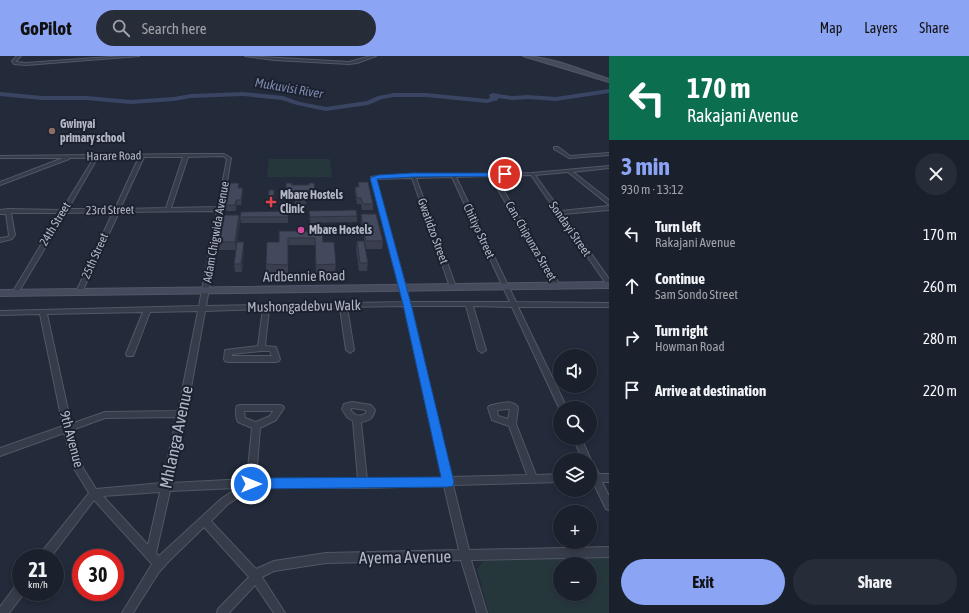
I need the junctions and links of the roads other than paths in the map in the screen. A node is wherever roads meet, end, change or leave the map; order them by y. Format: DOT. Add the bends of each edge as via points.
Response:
graph roads {
  1 [pos="19,56"];
  2 [pos="136,56"];
  3 [pos="247,56"];
  4 [pos="374,56"];
  5 [pos="525,56"];
  6 [pos="283,58"];
  7 [pos="609,81"];
  8 [pos="556,148"];
  9 [pos="609,154"];
  10 [pos="186,155"];
  11 [pos="71,156"];
  12 [pos="97,156"];
  13 [pos="142,156"];
  14 [pos="228,156"];
  15 [pos="0,157"];
  16 [pos="608,168"];
  17 [pos="569,171"];
  18 [pos="532,174"];
  19 [pos="413,175"];
  20 [pos="453,175"];
  21 [pos="492,175"];
  22 [pos="0,184"];
  23 [pos="609,204"];
  24 [pos="609,208"];
  25 [pos="168,209"];
  26 [pos="220,209"];
  27 [pos="116,210"];
  28 [pos="63,211"];
  29 [pos="0,212"];
  30 [pos="8,212"];
  31 [pos="559,213"];
  32 [pos="0,240"];
  33 [pos="609,285"];
  34 [pos="453,287"];
  35 [pos="506,287"];
  36 [pos="558,287"];
  37 [pos="402,288"];
  38 [pos="205,291"];
  39 [pos="79,292"];
  40 [pos="0,293"];
  41 [pos="15,293"];
  42 [pos="407,304"];
  43 [pos="469,304"];
  44 [pos="515,305"];
  45 [pos="609,305"];
  46 [pos="343,306"];
  47 [pos="202,308"];
  48 [pos="266,308"];
  49 [pos="147,310"];
  50 [pos="43,312"];
  51 [pos="0,313"];
  52 [pos="261,348"];
  53 [pos="350,350"];
  54 [pos="482,350"];
  55 [pos="130,354"];
  56 [pos="560,401"];
  57 [pos="181,414"];
  58 [pos="357,418"];
  59 [pos="512,424"];
  60 [pos="256,426"];
  61 [pos="67,429"];
  62 [pos="0,452"];
  63 [pos="533,478"];
  64 [pos="553,478"];
  65 [pos="597,478"];
  66 [pos="609,478"];
  67 [pos="448,482"];
  68 [pos="251,484"];
  69 [pos="363,484"];
  70 [pos="597,485"];
  71 [pos="165,487"];
  72 [pos="94,492"];
  73 [pos="609,506"];
  74 [pos="204,520"];
  75 [pos="51,549"];
  76 [pos="609,552"];
  77 [pos="151,555"];
  78 [pos="465,556"];
  79 [pos="159,564"];
  80 [pos="255,576"];
  81 [pos="12,600"];
  82 [pos="2,613"];
  83 [pos="127,613"];
  84 [pos="222,613"];
  85 [pos="280,613"];
  86 [pos="482,613"];
  1 -- 2 [label="street" via="15,63"];
  3 -- 6 [label="street"];
  4 -- 6 [label="street" via="349,63"];
  5 -- 7 [label="main road"];
  8 -- 9 [label="street" via="569,157"];
  10 -- 13 [label="street, Harare Road"];
  10 -- 14 [label="street, Harare Road"];
  10 -- 25 [label="street"];
  11 -- 12 [label="street, Harare Road"];
  11 -- 15 [label="street, Harare Road"];
  11 -- 22 [label="street"];
  12 -- 13 [label="street, Harare Road"];
  12 -- 28 [label="street, 24th Street"];
  13 -- 27 [label="street, 25th Street"];
  14 -- 26 [label="street, Adam Chigwida Avenue"];
  16 -- 17 [label="street"];
  17 -- 18 [label="street"];
  17 -- 23 [label="street"];
  18 -- 21 [label="street"];
  18 -- 31 [label="street, Sondayi Street"];
  19 -- 20 [label="street"];
  19 -- 34 [label="street, Gwatidzo Street"];
  19 -- 37 [label="street" via="373,178"];
  20 -- 21 [label="street"];
  20 -- 35 [label="street, Chitiyo Street"];
  21 -- 36 [label="street, Can. Chipunza Street"];
  24 -- 31 [label="street"];
  25 -- 26 [label="street, 23rd Street"];
  25 -- 27 [label="street, 23rd Street"];
  26 -- 38 [label="street, Adam Chigwida Avenue"];
  27 -- 28 [label="street, 23rd Street"];
  27 -- 39 [label="street, 25th Street"];
  28 -- 30 [label="street, 23rd Street"];
  28 -- 41 [label="street, 24th Street"];
  29 -- 30 [label="street, 23rd Street"];
  30 -- 32 [label="street" via="12,235"];
  31 -- 33 [label="street, Sondayi Street"];
  33 -- 36 [label="main road, Ardbennie Road"];
  34 -- 35 [label="main road, Ardbennie Road"];
  34 -- 37 [label="main road, Ardbennie Road"];
  35 -- 36 [label="main road, Ardbennie Road"];
  35 -- 44 [label="street, Chitiyo Street"];
  37 -- 38 [label="main road, Ardbennie Road"];
  37 -- 42 [label="street"];
  38 -- 39 [label="main road, Ardbennie Road"];
  38 -- 47 [label="street, Adam Chigwida Avenue"];
  39 -- 41 [label="main road, Ardbennie Road"];
  40 -- 41 [label="main road, Ardbennie Road"];
  42 -- 43 [label="street, Mushongadebvu Walk"];
  42 -- 46 [label="street, Mushongadebvu Walk"];
  42 -- 67 [label="street"];
  43 -- 44 [label="street, Mushongadebvu Walk"];
  43 -- 54 [label="street"];
  44 -- 45 [label="street, Mushongadebvu Walk"];
  44 -- 56 [label="street, Chitiyo Street"];
  46 -- 48 [label="street, Mushongadebvu Walk"];
  46 -- 53 [label="street"];
  47 -- 48 [label="street, Mushongadebvu Walk"];
  47 -- 49 [label="street, Mushongadebvu Walk"];
  47 -- 57 [label="street, Mhlanga Avenue"];
  48 -- 52 [label="street"];
  49 -- 50 [label="street, Mushongadebvu Walk"];
  49 -- 55 [label="street"];
  50 -- 51 [label="street, Mushongadebvu Walk"];
  50 -- 61 [label="street, 9th Avenue"];
  52 -- 52 [label="street" via="228,352 228,359 276,359 273,349"];
  57 -- 61 [label="street" via="109,414"];
  57 -- 71 [label="street, Mhlanga Avenue"];
  58 -- 69 [label="street"];
  59 -- 63 [label="street"];
  60 -- 68 [label="street"];
  61 -- 62 [label="street"];
  61 -- 72 [label="street, 9th Avenue" via="79,470"];
  63 -- 64 [label="street"];
  63 -- 67 [label="street"];
  65 -- 66 [label="street"];
  67 -- 69 [label="street"];
  67 -- 78 [label="street"];
  68 -- 69 [label="street"];
  68 -- 71 [label="street"];
  68 -- 74 [label="street" via="224,502"];
  70 -- 73 [label="street"];
  71 -- 72 [label="street"];
  71 -- 77 [label="street, Mhlanga Avenue"];
  72 -- 75 [label="street"];
  72 -- 77 [label="street, 9th Avenue"];
  74 -- 79 [label="street"];
  74 -- 80 [label="street"];
  76 -- 78 [label="street, Ayema Avenue"];
  77 -- 79 [label="street"];
  78 -- 80 [label="street, Ayema Avenue" via="326,558 274,566"];
  78 -- 86 [label="street"];
  79 -- 83 [label="street"];
  80 -- 84 [label="street, Ayema Avenue"];
  80 -- 85 [label="street"];
  81 -- 82 [label="street"];
}
